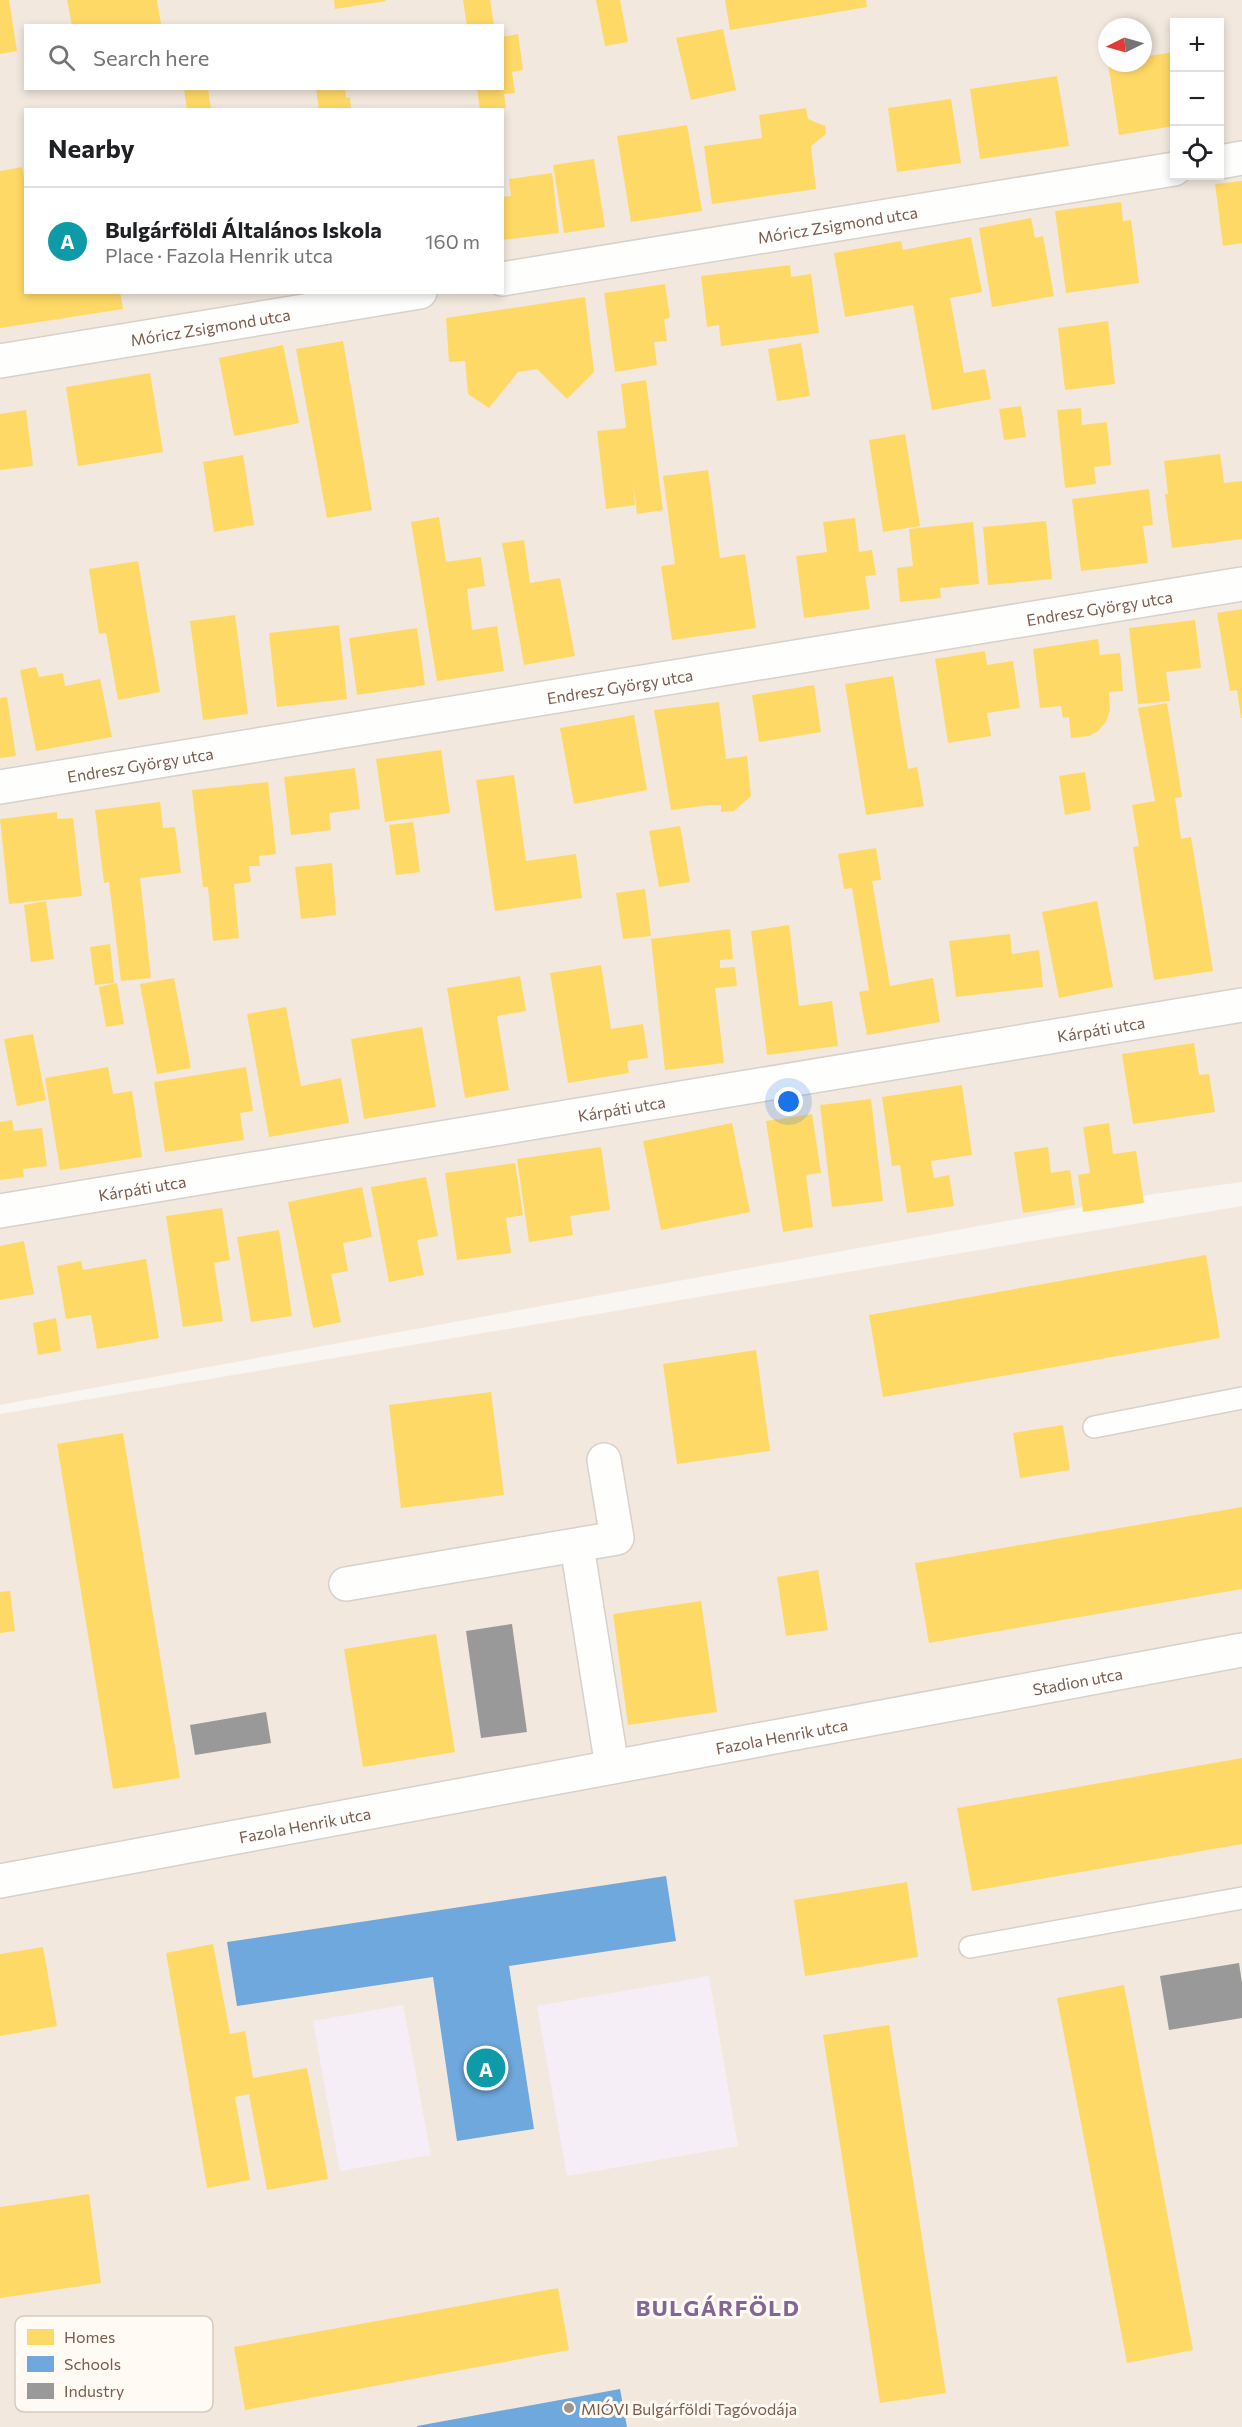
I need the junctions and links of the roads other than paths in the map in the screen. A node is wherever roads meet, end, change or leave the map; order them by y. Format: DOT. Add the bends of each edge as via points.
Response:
graph roads {
  1 [pos="1242,158"];
  2 [pos="1224,161"];
  3 [pos="1170,170"];
  4 [pos="504,279"];
  5 [pos="408,294"];
  6 [pos="0,361"];
  7 [pos="1242,584"];
  8 [pos="0,787"];
  9 [pos="1242,1005"];
  10 [pos="0,1211"];
  11 [pos="1242,1398"];
  12 [pos="1095,1427"];
  13 [pos="604,1460"];
  14 [pos="577,1546"];
  15 [pos="346,1584"];
  16 [pos="1242,1650"];
  17 [pos="916,1711"];
  18 [pos="612,1767"];
  19 [pos="0,1881"];
  20 [pos="1242,1898"];
  21 [pos="970,1947"];
  1 -- 2 [label="street"];
  3 -- 4 [label="street, Móricz Zsigmond utca"];
  5 -- 6 [label="street, Móricz Zsigmond utca"];
  7 -- 8 [label="street, Endresz György utca"];
  9 -- 10 [label="street, Kárpáti utca"];
  11 -- 12 [label="lane"];
  13 -- 14 [label="street" via="617,1538"];
  14 -- 15 [label="street"];
  14 -- 18 [label="street"];
  16 -- 17 [label="street, Stadion utca"];
  17 -- 18 [label="street, Fazola Henrik utca"];
  18 -- 19 [label="street, Fazola Henrik utca"];
  20 -- 21 [label="lane"];
}
